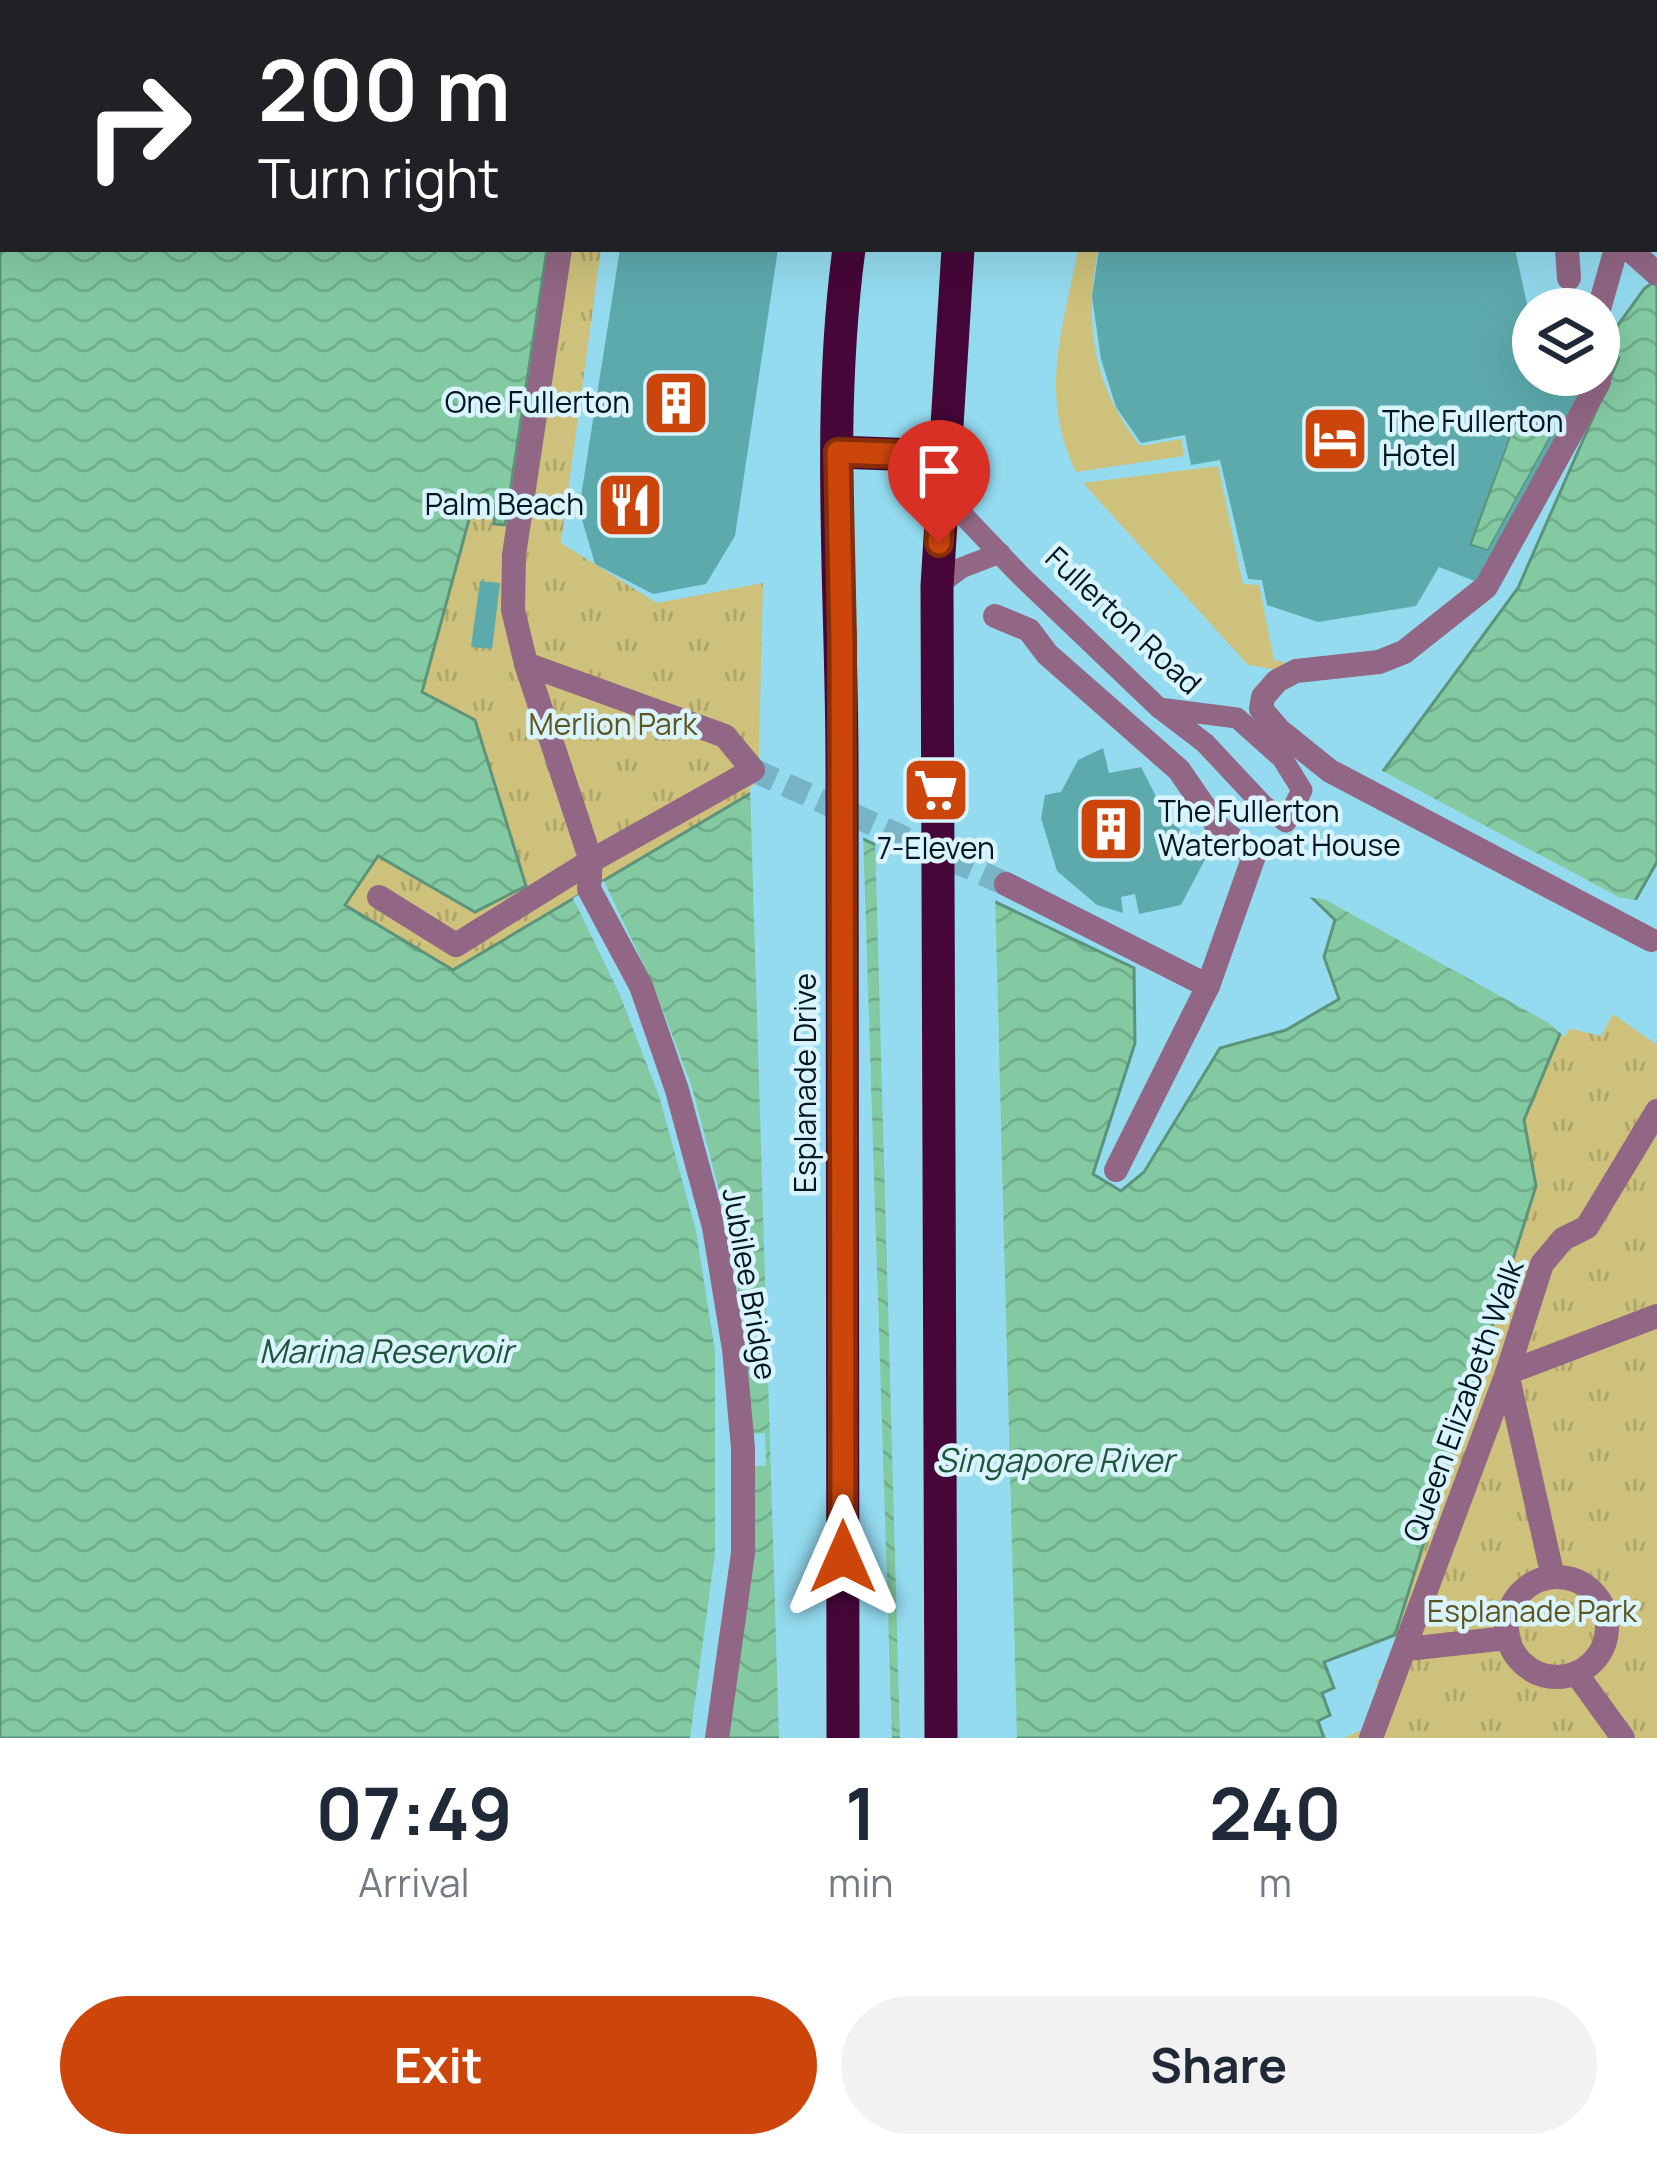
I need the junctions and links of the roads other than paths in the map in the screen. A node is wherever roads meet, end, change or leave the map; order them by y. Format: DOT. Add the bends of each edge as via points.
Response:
graph roads {
  1 [pos="560,252"];
  2 [pos="849,252"];
  3 [pos="958,252"];
  4 [pos="1567,252"];
  5 [pos="1615,252"];
  6 [pos="1632,252"];
  7 [pos="1657,274"];
  8 [pos="1569,278"];
  9 [pos="1605,288"];
  10 [pos="1591,396"];
  11 [pos="838,440"];
  12 [pos="943,456"];
  13 [pos="1000,553"];
  14 [pos="937,586"];
  15 [pos="995,616"];
  16 [pos="526,664"];
  17 [pos="1159,708"];
  18 [pos="591,861"];
  19 [pos="1006,884"];
  20 [pos="379,897"];
  21 [pos="1651,940"];
  22 [pos="1208,986"];
  23 [pos="1657,1112"];
  24 [pos="1116,1170"];
  25 [pos="1657,1316"];
  26 [pos="1507,1373"];
  27 [pos="1553,1577"];
  28 [pos="1508,1638"];
  29 [pos="1406,1649"];
  30 [pos="1576,1673"];
  31 [pos="717,1738"];
  32 [pos="843,1738"];
  33 [pos="941,1738"];
  34 [pos="1371,1738"];
  35 [pos="1623,1738"];
  1 -- 16 [label="street" via="514,555 514,610"];
  2 -- 11 [label="highway"];
  3 -- 12 [label="highway"];
  4 -- 8 [label="street"];
  5 -- 9 [label="street"];
  6 -- 7 [label="street"];
  10 -- 21 [label="street" via="1486,587 1404,652 1296,670 1263,697 1261,709 1330,771"];
  11 -- 12 [label="highway"];
  11 -- 32 [label="highway, Esplanade Drive"];
  12 -- 13 [label="lane" via="962,514"];
  12 -- 14 [label="highway"];
  13 -- 14 [label="lane, Fullerton Road"];
  13 -- 17 [label="lane, Fullerton Road"];
  14 -- 33 [label="highway"];
  15 -- 22 [label="street" via="1029,630 1179,770 1218,827 1254,856"];
  16 -- 18 [label="street"];
  16 -- 18 [label="street" via="725,736 753,770"];
  17 -- 17 [label="lane, Fullerton Road" via="1205,743 1286,822 1302,790 1282,758 1237,718"];
  18 -- 20 [label="street" via="456,945"];
  18 -- 31 [label="street, Jubilee Bridge" via="589,889 640,986 677,1090 714,1227 734,1349 743,1553"];
  19 -- 22 [label="street"];
  22 -- 24 [label="street"];
  23 -- 26 [label="street, Queen Elizabeth Walk" via="1587,1227 1542,1264"];
  25 -- 26 [label="street"];
  26 -- 27 [label="street"];
  26 -- 29 [label="street, Queen Elizabeth Walk"];
  27 -- 28 [label="street" via="1518,1595"];
  27 -- 30 [label="street" via="1588,1587 1606,1616 1601,1651"];
  28 -- 29 [label="street"];
  28 -- 30 [label="street" via="1532,1671"];
  29 -- 34 [label="street, Queen Elizabeth Walk"];
  30 -- 35 [label="street"];
}
